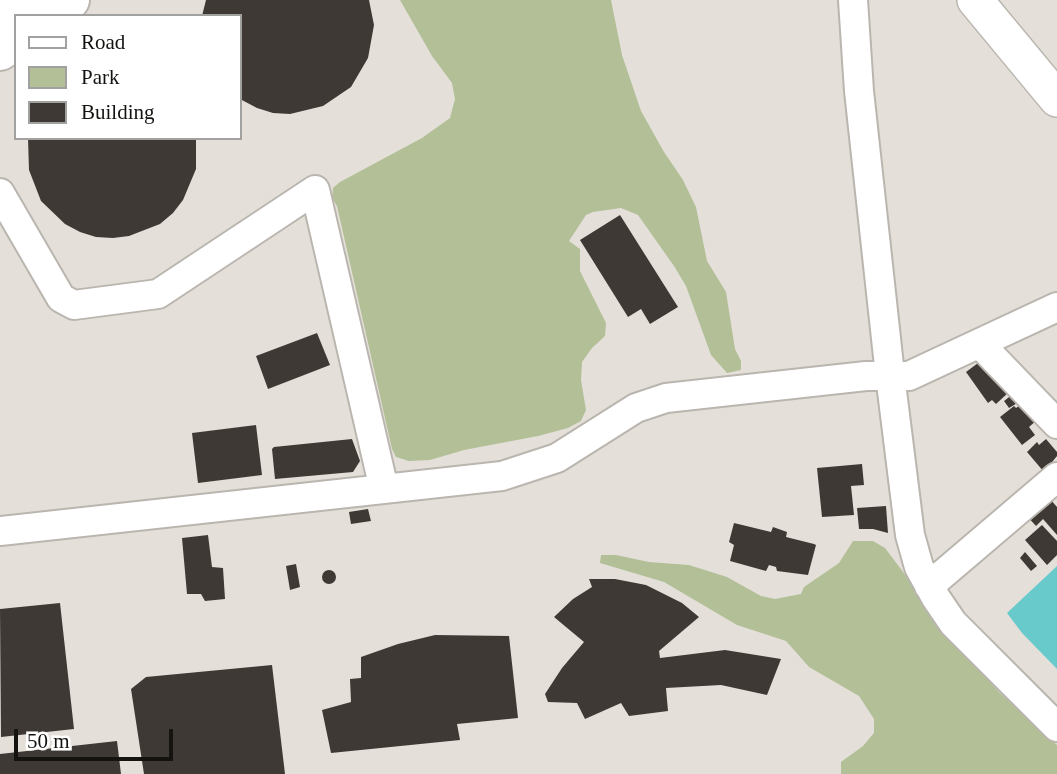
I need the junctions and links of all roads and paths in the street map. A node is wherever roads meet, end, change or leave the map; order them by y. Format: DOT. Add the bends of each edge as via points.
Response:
graph roads {
  1 [pos="19,0"];
  2 [pos="70,0"];
  3 [pos="853,0"];
  4 [pos="975,0"];
  5 [pos="0,14"];
  6 [pos="51,14"];
  7 [pos="1057,99"];
  8 [pos="0,193"];
  9 [pos="1057,307"];
  10 [pos="980,344"];
  11 [pos="890,375"];
  12 [pos="1057,424"];
  13 [pos="1057,477"];
  14 [pos="384,489"];
  15 [pos="0,531"];
  16 [pos="929,586"];
  17 [pos="1057,727"];
  1 -- 5 [label="highway"];
  2 -- 6 [label="highway"];
  3 -- 11 [label="street"];
  4 -- 7 [label="main road"];
  8 -- 14 [label="street" via="61,298 74,304 158,294 315,190"];
  9 -- 10 [label="street"];
  10 -- 11 [label="street" via="909,376"];
  10 -- 12 [label="street"];
  11 -- 14 [label="street" via="666,398 636,408 557,458 502,475"];
  11 -- 16 [label="street" via="911,535"];
  13 -- 16 [label="street"];
  14 -- 15 [label="street"];
  16 -- 17 [label="street" via="953,623"];
}
